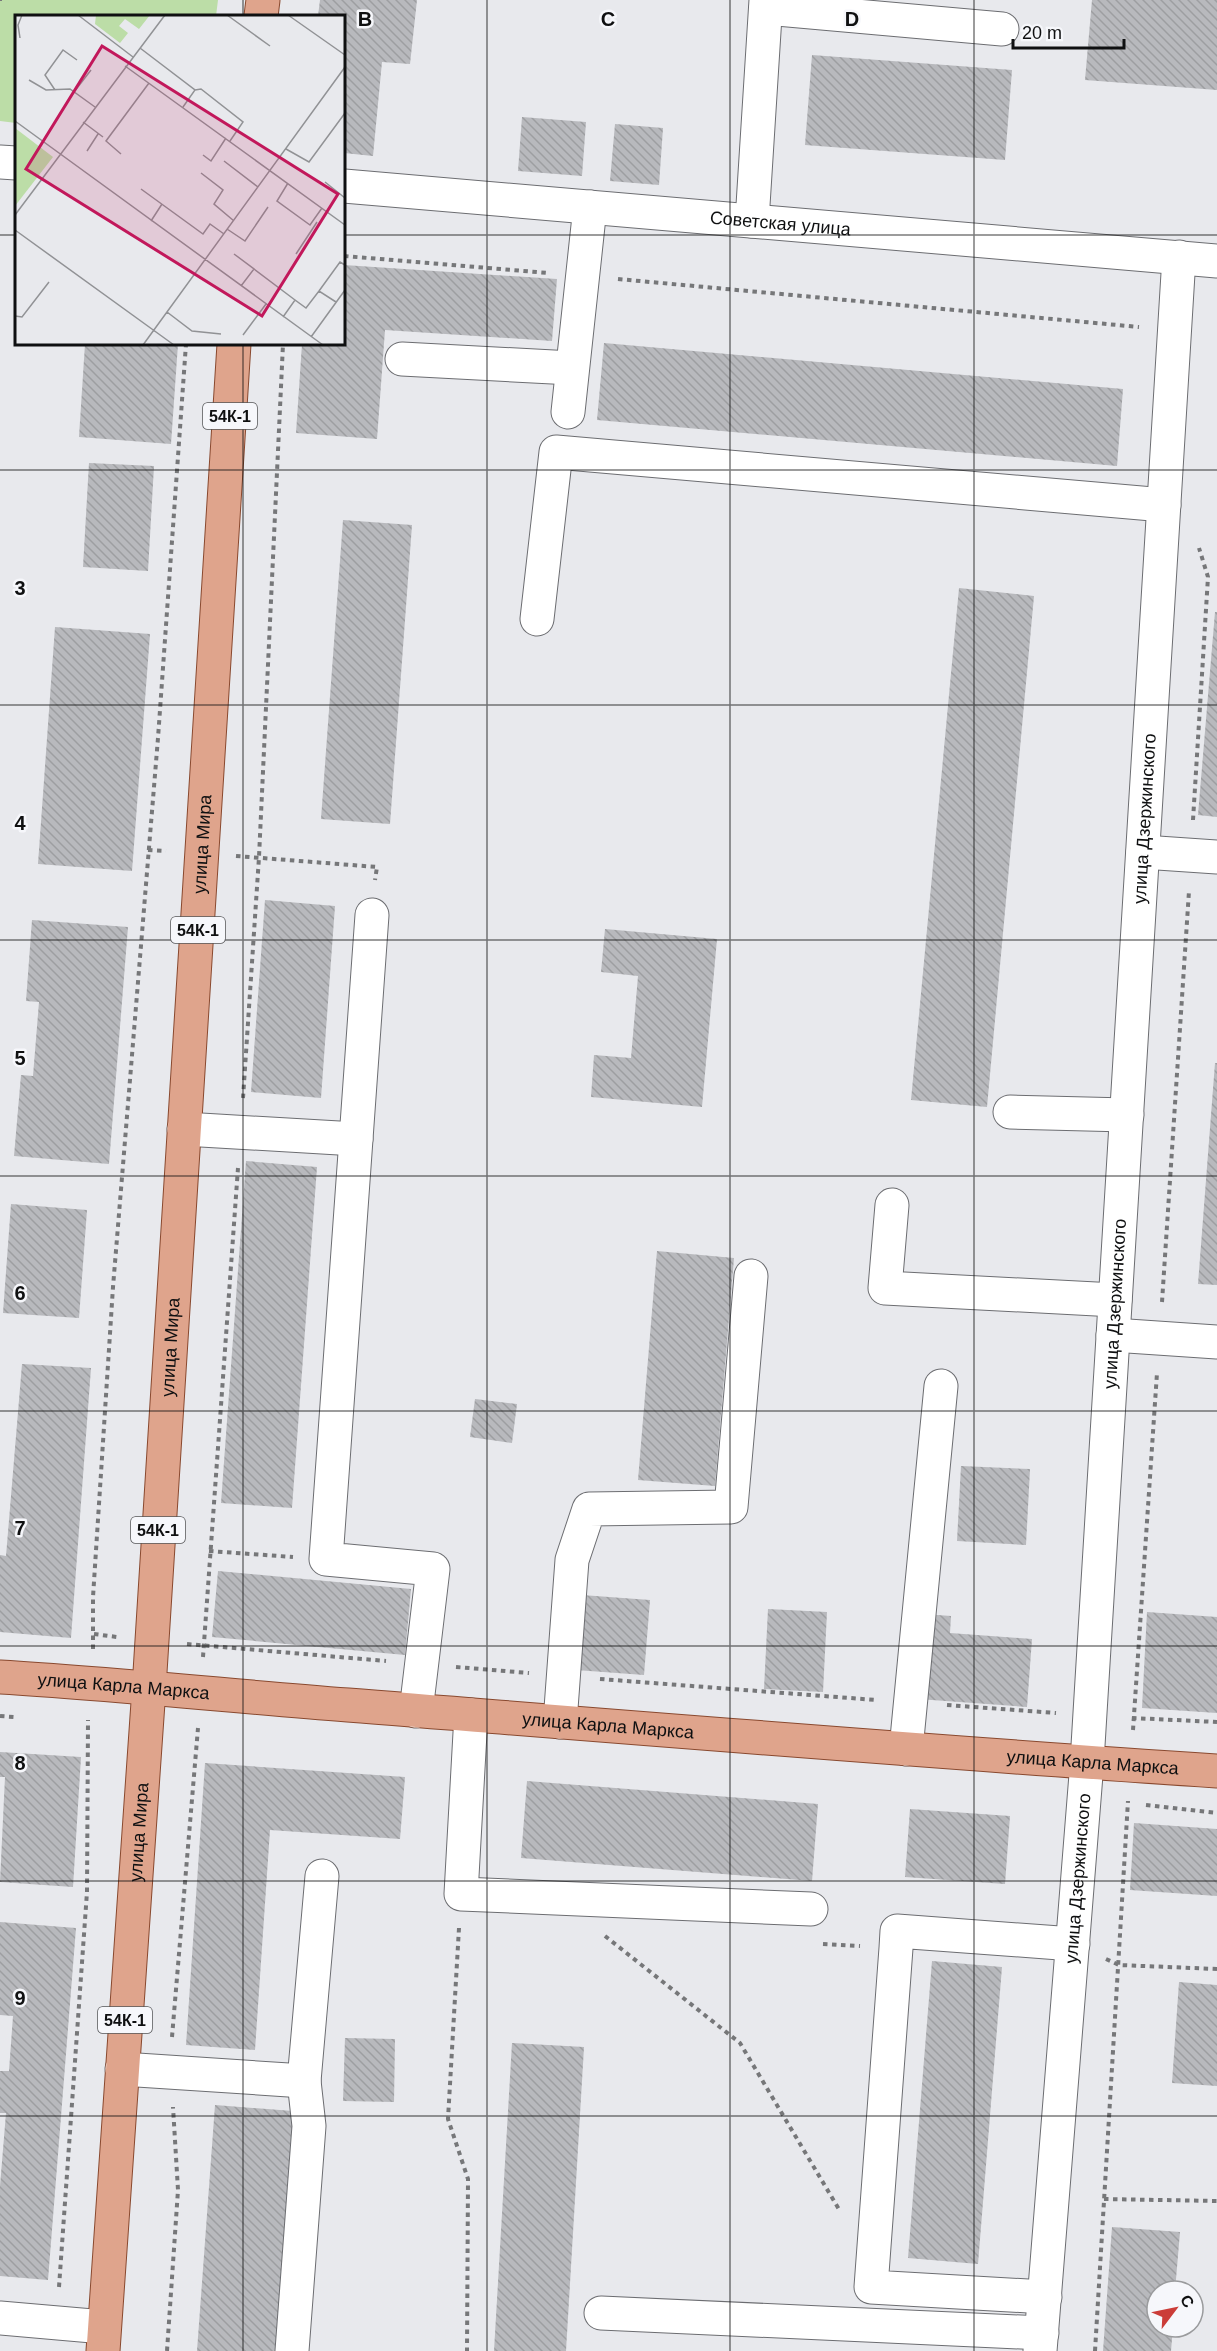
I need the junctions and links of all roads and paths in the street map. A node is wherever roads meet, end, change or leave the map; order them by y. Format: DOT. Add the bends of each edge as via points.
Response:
graph roads {
  1 [pos="263,0"];
  2 [pos="766,4"];
  3 [pos="261,15"];
  4 [pos="1002,29"];
  5 [pos="0,162"];
  6 [pos="15,163"];
  7 [pos="345,186"];
  8 [pos="590,207"];
  9 [pos="752,221"];
  10 [pos="345,256"];
  11 [pos="1179,257"];
  12 [pos="1217,261"];
  13 [pos="582,276"];
  14 [pos="1175,330"];
  15 [pos="186,345"];
  16 [pos="234,345"];
  17 [pos="283,345"];
  18 [pos="402,358"];
  19 [pos="572,368"];
  20 [pos="568,411"];
  21 [pos="1164,505"];
  22 [pos="1198,545"];
  23 [pos="537,619"];
  24 [pos="148,850"];
  25 [pos="1143,852"];
  26 [pos="202,854"];
  27 [pos="1204,856"];
  28 [pos="259,857"];
  29 [pos="372,915"];
  30 [pos="1010,1112"];
  31 [pos="1127,1115"];
  32 [pos="184,1129"];
  33 [pos="240,1133"];
  34 [pos="356,1139"];
  35 [pos="892,1205"];
  36 [pos="751,1276"];
  37 [pos="1115,1300"];
  38 [pos="1113,1335"];
  39 [pos="1160,1338"];
  40 [pos="1217,1342"];
  41 [pos="941,1386"];
  42 [pos="209,1551"];
  43 [pos="326,1559"];
  44 [pos="94,1634"];
  45 [pos="151,1641"];
  46 [pos="204,1645"];
  47 [pos="422,1664"];
  48 [pos="564,1676"];
  49 [pos="0,1677"];
  50 [pos="90,1682"];
  51 [pos="149,1688"];
  52 [pos="200,1693"];
  53 [pos="909,1703"];
  54 [pos="417,1711"];
  55 [pos="471,1715"];
  56 [pos="1090,1716"];
  57 [pos="1133,1718"];
  58 [pos="560,1722"];
  59 [pos="1217,1722"];
  60 [pos="906,1749"];
  61 [pos="1087,1762"];
  62 [pos="1130,1765"];
  63 [pos="1217,1771"];
  64 [pos="322,1876"];
  65 [pos="461,1894"];
  66 [pos="811,1908"];
  67 [pos="602,1934"];
  68 [pos="1073,1944"];
  69 [pos="1119,1965"];
  70 [pos="1217,1969"];
  71 [pos="122,2068"];
  72 [pos="172,2073"];
  73 [pos="304,2081"];
  74 [pos="1104,2199"];
  75 [pos="1217,2201"];
  76 [pos="842,2215"];
  77 [pos="1045,2297"];
  78 [pos="600,2313"];
  79 [pos="0,2318"];
  80 [pos="58,2323"];
  81 [pos="104,2339"];
  82 [pos="1041,2342"];
  83 [pos="167,2351"];
  84 [pos="292,2351"];
  85 [pos="466,2351"];
  86 [pos="1095,2351"];
  1 -- 3 [label="main road"];
  2 -- 4 [label="street"];
  2 -- 9 [label="street"];
  5 -- 6 [label="street"];
  7 -- 8 [label="street, Советская улица"];
  8 -- 9 [label="street, Советская улица"];
  8 -- 13 [label="street"];
  9 -- 11 [label="street, Советская улица"];
  10 -- 13 [label="path"];
  11 -- 12 [label="street, Советская улица"];
  11 -- 14 [label="street, улица Дзержинского"];
  13 -- 14 [label="path"];
  13 -- 19 [label="street"];
  14 -- 21 [label="street, улица Дзержинского"];
  15 -- 24 [label="path"];
  16 -- 26 [label="main road, улица Мира / 54К-1"];
  17 -- 28 [label="path"];
  18 -- 19 [label="street"];
  19 -- 20 [label="street"];
  21 -- 23 [label="street" via="556,452"];
  21 -- 25 [label="street, улица Дзержинского"];
  22 -- 27 [label="path" via="1209,576"];
  24 -- 26 [label="path"];
  24 -- 44 [label="path" via="113,1287 93,1597"];
  25 -- 27 [label="street"];
  25 -- 31 [label="street, улица Дзержинского"];
  26 -- 28 [label="path"];
  26 -- 32 [label="main road, улица Мира / 54К-1"];
  27 -- 39 [label="path"];
  28 -- 29 [label="path" via="377,867"];
  28 -- 33 [label="path"];
  29 -- 34 [label="street"];
  30 -- 31 [label="street"];
  31 -- 37 [label="street, улица Дзержинского"];
  32 -- 33 [label="street"];
  32 -- 45 [label="main road, улица Мира / 54К-1"];
  33 -- 34 [label="street"];
  33 -- 42 [label="path"];
  34 -- 43 [label="street"];
  35 -- 37 [label="street" via="885,1288"];
  36 -- 48 [label="street" via="731,1508 589,1509 572,1560"];
  37 -- 38 [label="street, улица Дзержинского"];
  38 -- 39 [label="street"];
  38 -- 56 [label="street, улица Дзержинского"];
  39 -- 40 [label="street"];
  39 -- 57 [label="path"];
  41 -- 53 [label="street"];
  42 -- 43 [label="path"];
  42 -- 46 [label="path"];
  43 -- 47 [label="street" via="433,1569"];
  44 -- 45 [label="path"];
  44 -- 50 [label="path"];
  45 -- 46 [label="path"];
  45 -- 51 [label="main road, улица Мира / 54К-1"];
  46 -- 47 [label="path"];
  46 -- 52 [label="path"];
  47 -- 48 [label="path"];
  47 -- 54 [label="street"];
  48 -- 53 [label="path"];
  48 -- 58 [label="street"];
  49 -- 50 [label="main road, улица Карла Маркса"];
  50 -- 51 [label="main road, улица Карла Маркса"];
  50 -- 80 [label="path" via="87,1892"];
  51 -- 52 [label="main road, улица Карла Маркса"];
  51 -- 71 [label="main road, улица Мира / 54К-1"];
  52 -- 54 [label="main road, улица Карла Маркса"];
  52 -- 72 [label="path"];
  53 -- 56 [label="path"];
  53 -- 60 [label="street"];
  54 -- 55 [label="main road, улица Карла Маркса"];
  55 -- 58 [label="main road, улица Карла Маркса"];
  55 -- 65 [label="street"];
  56 -- 57 [label="path"];
  56 -- 61 [label="street, улица Дзержинского"];
  57 -- 59 [label="path"];
  57 -- 62 [label="path"];
  58 -- 60 [label="main road, улица Карла Маркса"];
  60 -- 61 [label="main road, улица Карла Маркса"];
  61 -- 62 [label="main road, улица Карла Маркса"];
  61 -- 68 [label="street, улица Дзержинского"];
  62 -- 63 [label="main road, улица Карла Маркса"];
  62 -- 69 [label="path"];
  64 -- 73 [label="street"];
  65 -- 66 [label="street"];
  65 -- 85 [label="path" via="448,2119 468,2179"];
  67 -- 76 [label="path" via="740,2043"];
  68 -- 69 [label="path"];
  68 -- 77 [label="street, улица Дзержинского"];
  68 -- 77 [label="street" via="897,1931 896,1940 871,2287"];
  69 -- 70 [label="path"];
  69 -- 74 [label="path"];
  71 -- 72 [label="street"];
  71 -- 81 [label="main road, улица Мира / 54К-1"];
  72 -- 73 [label="street"];
  72 -- 83 [label="path" via="178,2190"];
  73 -- 84 [label="street" via="309,2126"];
  74 -- 75 [label="path"];
  74 -- 86 [label="path"];
  77 -- 82 [label="street, улица Дзержинского"];
  78 -- 82 [label="street"];
  79 -- 80 [label="street"];
  80 -- 81 [label="street"];
}
